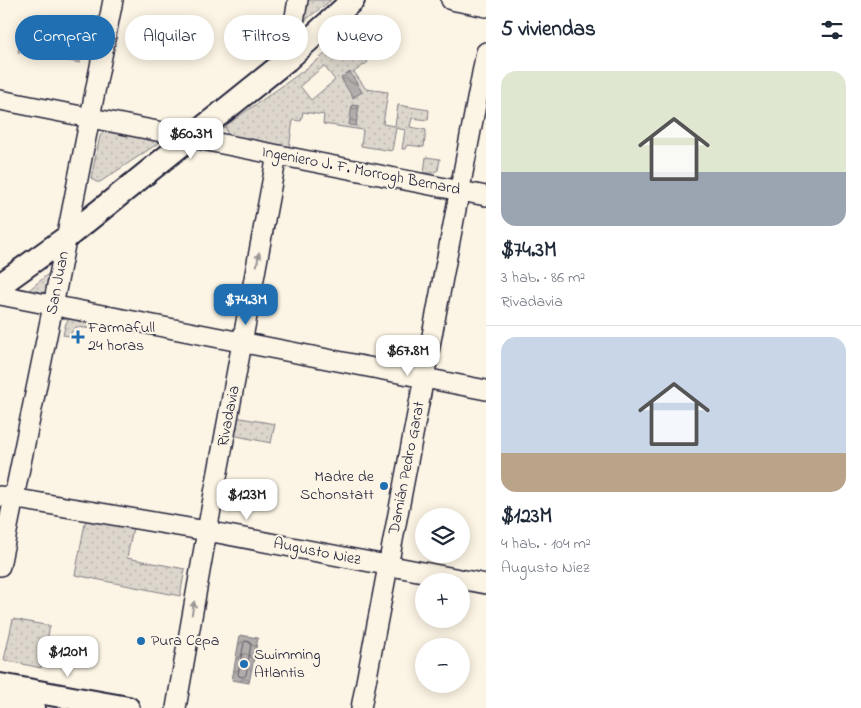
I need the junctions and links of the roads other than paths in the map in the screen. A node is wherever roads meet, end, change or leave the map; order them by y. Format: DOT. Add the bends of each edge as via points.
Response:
graph roads {
  1 [pos="113,0"];
  2 [pos="298,0"];
  3 [pos="353,0"];
  4 [pos="450,0"];
  5 [pos="486,7"];
  6 [pos="295,15"];
  7 [pos="308,41"];
  8 [pos="486,52"];
  9 [pos="287,60"];
  10 [pos="0,100"];
  11 [pos="90,118"];
  12 [pos="190,137"];
  13 [pos="277,155"];
  14 [pos="460,191"];
  15 [pos="486,196"];
  16 [pos="67,237"];
  17 [pos="0,285"];
  18 [pos="0,295"];
  19 [pos="54,306"];
  20 [pos="242,343"];
  21 [pos="424,378"];
  22 [pos="486,390"];
  23 [pos="7,497"];
  24 [pos="207,531"];
  25 [pos="0,566"];
  26 [pos="389,566"];
  27 [pos="486,584"];
  28 [pos="0,684"];
  29 [pos="0,702"];
  30 [pos="34,708"];
  31 [pos="128,708"];
  32 [pos="176,708"];
  33 [pos="361,708"];
  1 -- 11 [label="street, San Juan"];
  2 -- 6 [label="street"];
  3 -- 7 [label="main road"];
  4 -- 5 [label="street"];
  8 -- 14 [label="street, Damián Pedro Garat"];
  9 -- 12 [label="main road"];
  10 -- 11 [label="street, Ingeniero J. F. Morrogh Bernard"];
  11 -- 12 [label="street, Ingeniero J. F. Morrogh Bernard"];
  11 -- 16 [label="street, San Juan"];
  12 -- 13 [label="street, Ingeniero J. F. Morrogh Bernard"];
  12 -- 16 [label="main road"];
  13 -- 14 [label="street, Ingeniero J. F. Morrogh Bernard"];
  20 -- 13 [label="street, Rivadavia, one-way"];
  14 -- 15 [label="street, Ingeniero J. F. Morrogh Bernard"];
  14 -- 21 [label="street, Damián Pedro Garat"];
  16 -- 17 [label="main road"];
  16 -- 19 [label="street, San Juan"];
  18 -- 19 [label="street"];
  19 -- 20 [label="street"];
  19 -- 23 [label="street, San Juan"];
  20 -- 21 [label="street"];
  20 -- 24 [label="street, Rivadavia"];
  21 -- 22 [label="street"];
  21 -- 26 [label="street, Damián Pedro Garat"];
  23 -- 24 [label="street, Augusto Niez"];
  23 -- 25 [label="street, San Juan"];
  24 -- 26 [label="street, Augusto Niez"];
  32 -- 24 [label="street, Rivadavia, one-way"];
  26 -- 27 [label="street, Augusto Niez"];
  26 -- 33 [label="street, Damián Pedro Garat"];
  28 -- 31 [label="main road"];
  29 -- 30 [label="main road"];
}
